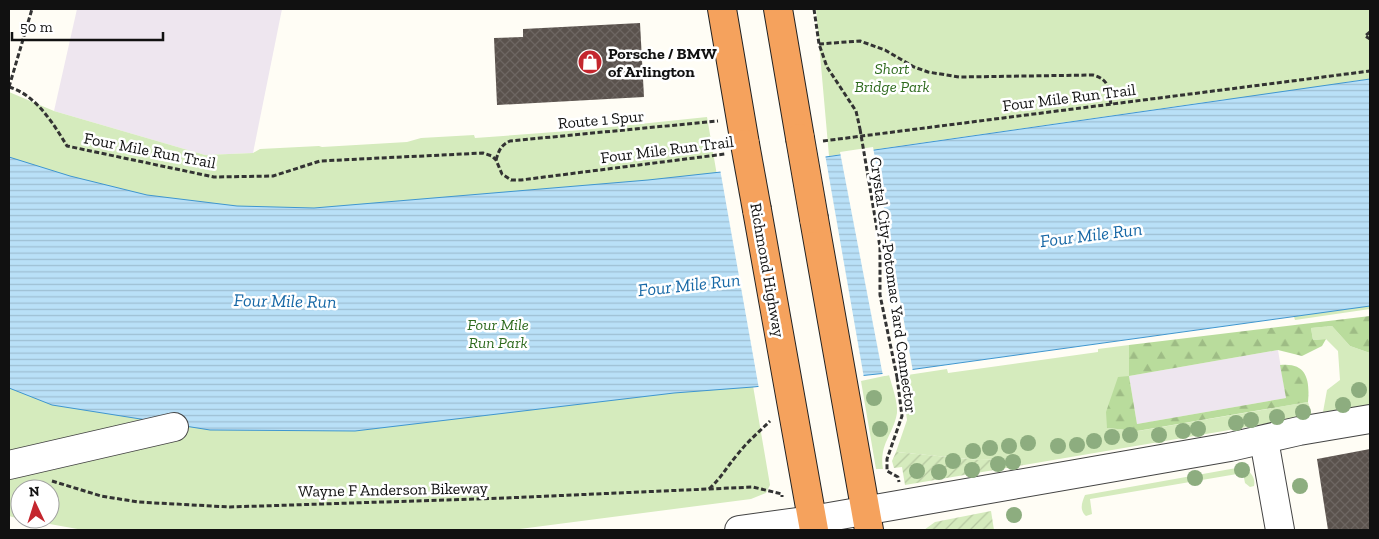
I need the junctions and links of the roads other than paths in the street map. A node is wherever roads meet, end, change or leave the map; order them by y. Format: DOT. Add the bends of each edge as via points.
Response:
graph roads {
  1 [pos="722,9"];
  2 [pos="778,9"];
  3 [pos="1370,419"];
  4 [pos="174,427"];
  5 [pos="1264,440"];
  6 [pos="9,464"];
  7 [pos="867,520"];
  8 [pos="813,525"];
  9 [pos="739,530"];
  10 [pos="1280,530"];
  1 -- 8 [label="highway, Richmond Highway, bridge" via="739,148 790,394"];
  2 -- 7 [label="highway, bridge" via="810,140 843,386"];
  3 -- 5 [label="lane"];
  4 -- 6 [label="lane"];
  5 -- 7 [label="lane"];
  5 -- 10 [label="lane"];
  7 -- 8 [label="lane"];
  8 -- 9 [label="lane"];
}
